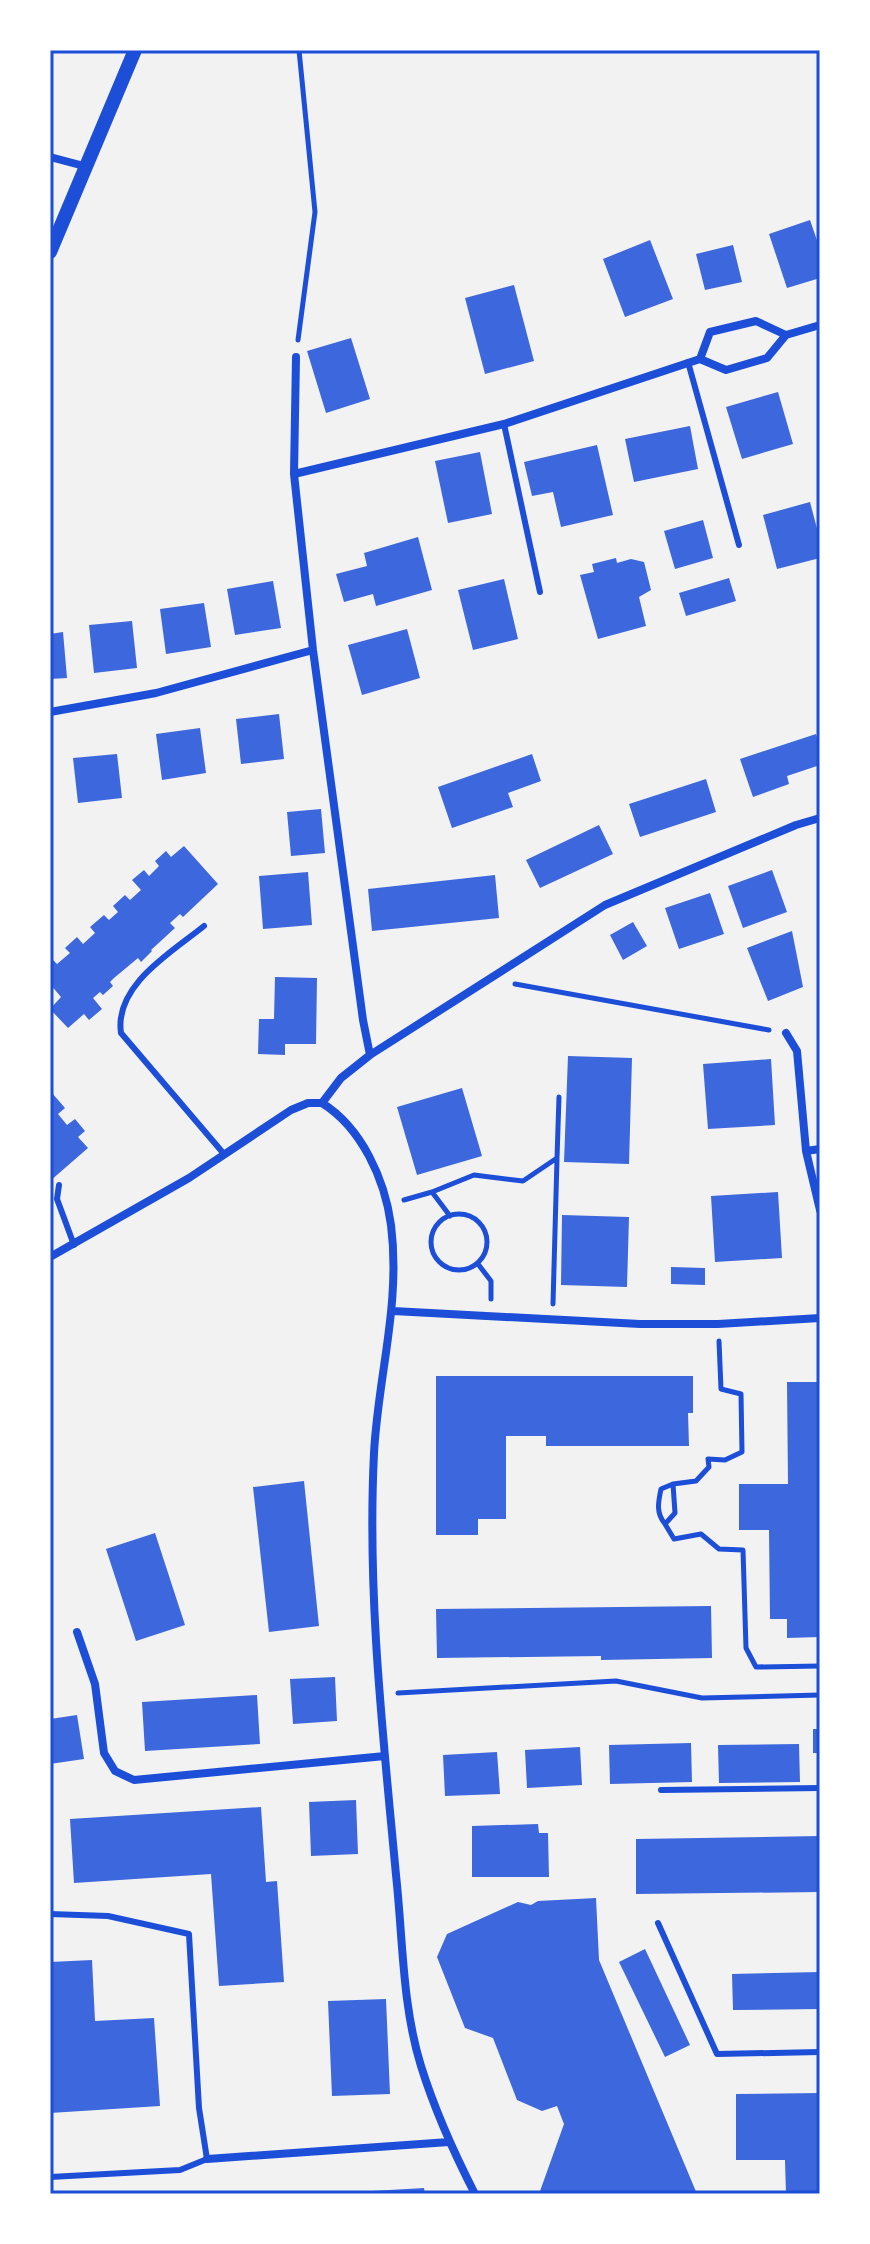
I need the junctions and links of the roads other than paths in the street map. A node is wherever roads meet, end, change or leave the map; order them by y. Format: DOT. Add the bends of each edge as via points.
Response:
graph roads {
  1 [pos="135,50"];
  2 [pos="50,157"];
  3 [pos="84,166"];
  4 [pos="50,252"];
  5 [pos="820,325"];
  6 [pos="786,335"];
  7 [pos="296,357"];
  8 [pos="700,359"];
  9 [pos="688,362"];
  10 [pos="504,424"];
  11 [pos="294,474"];
  12 [pos="739,545"];
  13 [pos="540,592"];
  14 [pos="313,650"];
  15 [pos="50,712"];
  16 [pos="820,818"];
  17 [pos="204,926"];
  18 [pos="786,1033"];
  19 [pos="370,1055"];
  20 [pos="322,1103"];
  21 [pos="820,1149"];
  22 [pos="806,1151"];
  23 [pos="224,1154"];
  24 [pos="59,1185"];
  25 [pos="820,1210"];
  26 [pos="74,1245"];
  27 [pos="50,1257"];
  28 [pos="393,1311"];
  29 [pos="820,1318"];
  30 [pos="77,1632"];
  31 [pos="385,1756"];
  32 [pos="820,1788"];
  33 [pos="661,1790"];
  34 [pos="50,1914"];
  35 [pos="658,1923"];
  36 [pos="820,2052"];
  37 [pos="449,2142"];
  38 [pos="207,2159"];
  39 [pos="50,2177"];
  40 [pos="475,2194"];
  1 -- 3 [label="street"];
  2 -- 3 [label="street"];
  3 -- 4 [label="street"];
  5 -- 6 [label="street"];
  6 -- 8 [label="street" via="767,358 726,370"];
  6 -- 8 [label="street" via="756,321 710,332"];
  7 -- 11 [label="street"];
  8 -- 9 [label="street"];
  9 -- 10 [label="street"];
  9 -- 12 [label="lane"];
  10 -- 11 [label="street"];
  10 -- 13 [label="lane"];
  11 -- 14 [label="street"];
  14 -- 15 [label="street" via="156,693"];
  14 -- 19 [label="street"];
  16 -- 19 [label="street" via="605,905"];
  17 -- 23 [label="lane" via="132,990 120,1024 121,1033"];
  18 -- 22 [label="street" via="797,1051"];
  19 -- 20 [label="street" via="341,1078"];
  20 -- 23 [label="street" via="291,1110"];
  20 -- 28 [label="street" via="340,1114 358,1137 377,1174 391,1229"];
  21 -- 22 [label="street"];
  22 -- 25 [label="street"];
  23 -- 26 [label="street"];
  24 -- 26 [label="lane" via="57,1199"];
  26 -- 27 [label="street"];
  28 -- 29 [label="street" via="718,1324"];
  28 -- 31 [label="street" via="374,1451 372,1577"];
  30 -- 31 [label="street" via="95,1684 104,1753 115,1771 134,1780"];
  31 -- 37 [label="street" via="408,2010"];
  32 -- 33 [label="lane"];
  34 -- 38 [label="lane" via="108,1916 189,1934"];
  35 -- 36 [label="lane" via="717,2054"];
  37 -- 38 [label="street"];
  37 -- 40 [label="street"];
  38 -- 39 [label="lane" via="180,2170"];
}
